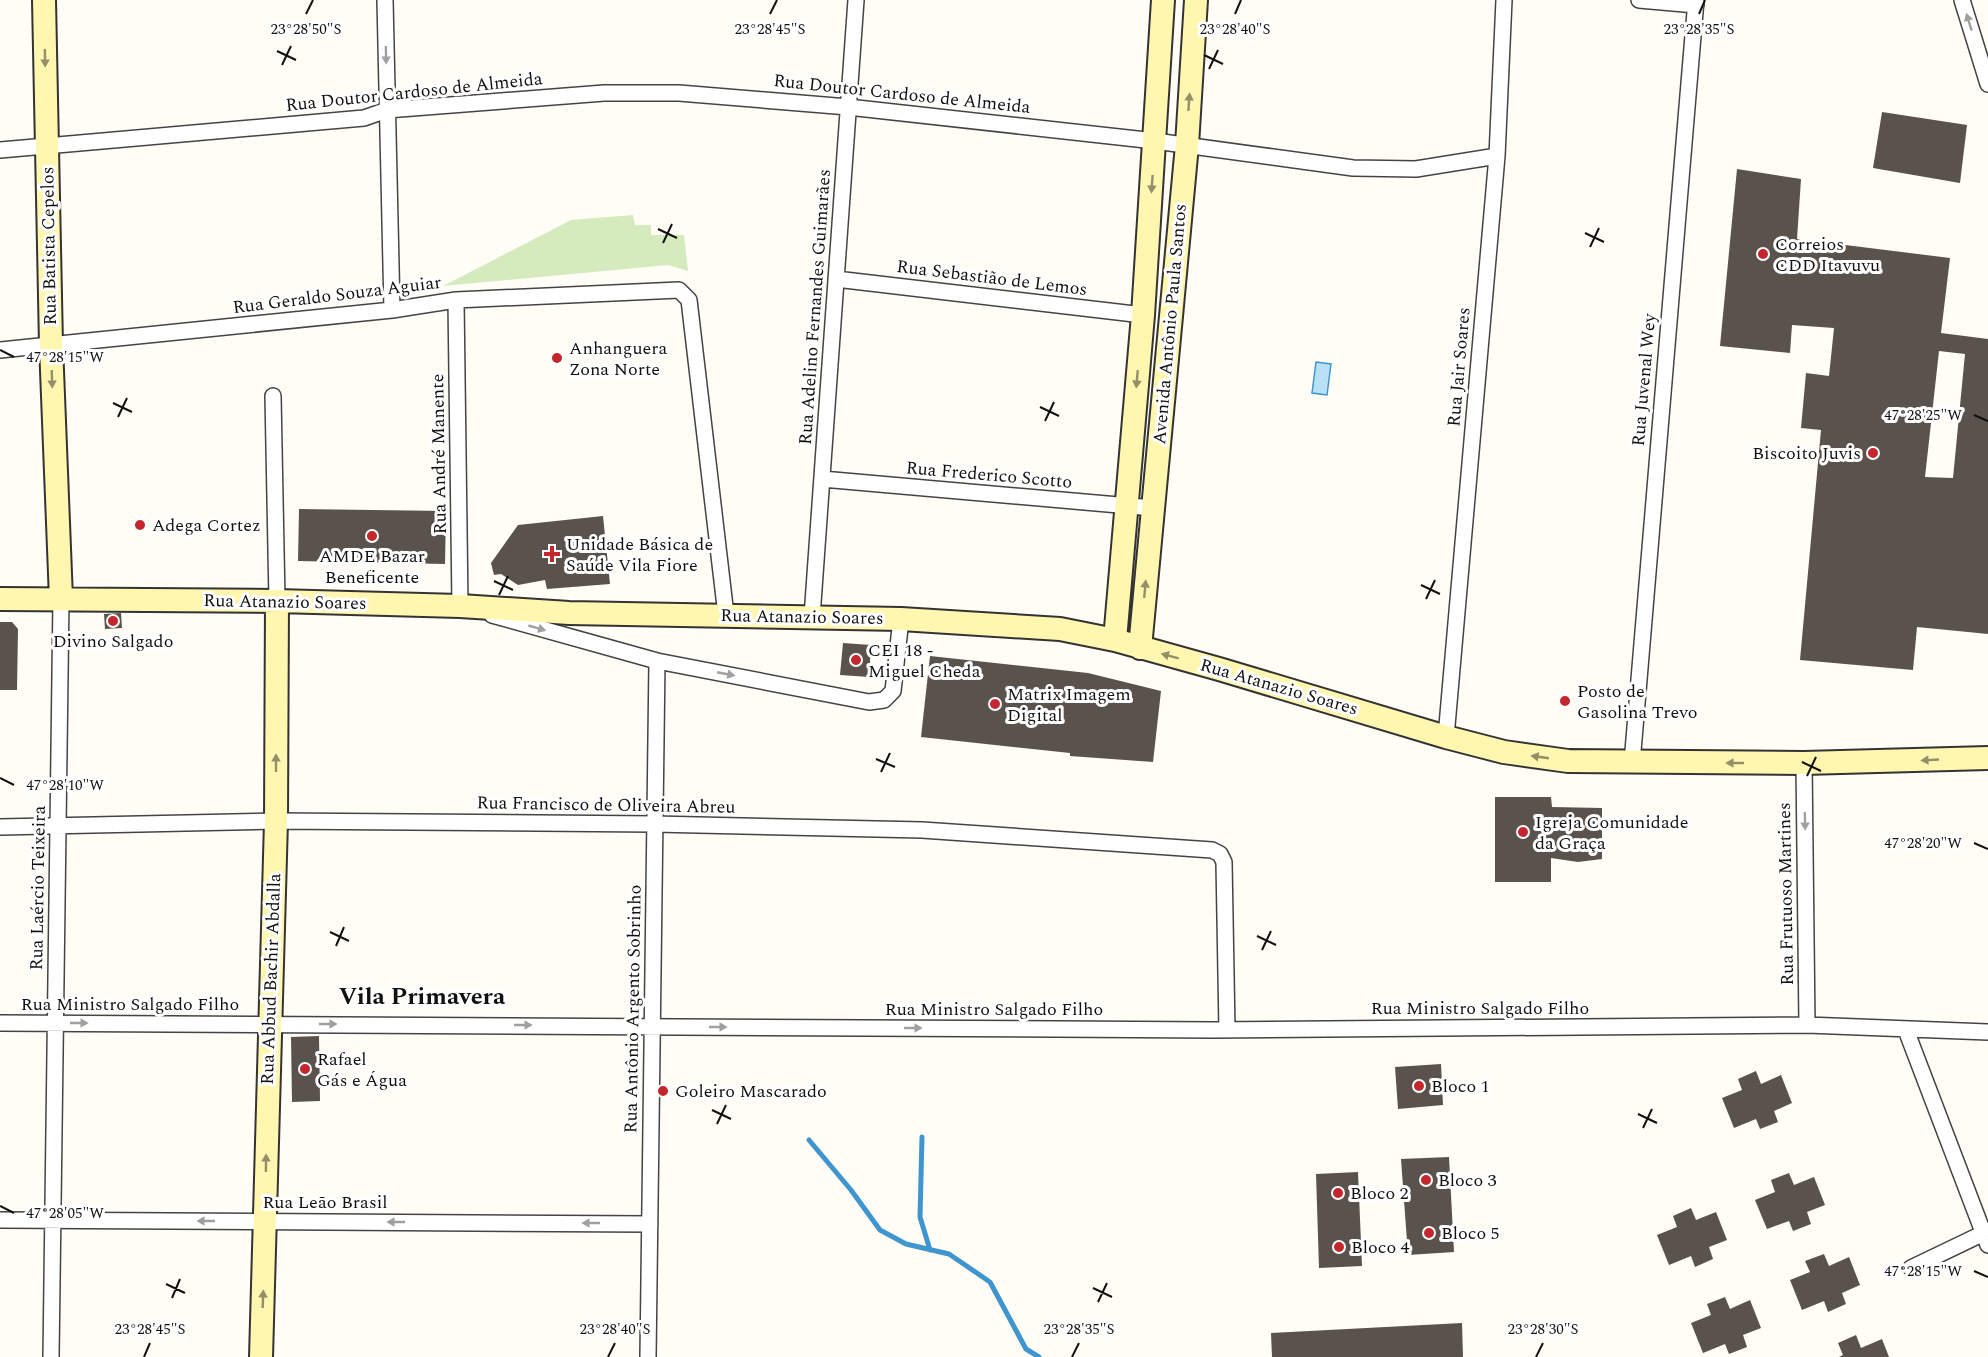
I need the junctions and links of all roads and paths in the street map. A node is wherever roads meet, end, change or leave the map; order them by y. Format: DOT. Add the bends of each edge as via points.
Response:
graph roads {
  1 [pos="44,0"];
  2 [pos="385,0"];
  3 [pos="856,0"];
  4 [pos="1163,0"];
  5 [pos="1196,0"];
  6 [pos="1504,0"];
  7 [pos="1639,0"];
  8 [pos="1962,0"];
  9 [pos="1696,3"];
  10 [pos="1988,84"];
  11 [pos="848,107"];
  12 [pos="387,110"];
  13 [pos="1155,141"];
  14 [pos="1187,144"];
  15 [pos="47,145"];
  16 [pos="0,150"];
  17 [pos="1497,156"];
  18 [pos="836,279"];
  19 [pos="456,300"];
  20 [pos="392,310"];
  21 [pos="1143,315"];
  22 [pos="51,345"];
  23 [pos="0,350"];
  24 [pos="273,396"];
  25 [pos="822,479"];
  26 [pos="1126,506"];
  27 [pos="1152,508"];
  28 [pos="0,599"];
  29 [pos="61,599"];
  30 [pos="278,600"];
  31 [pos="460,606"];
  32 [pos="569,613"];
  33 [pos="726,615"];
  34 [pos="812,617"];
  35 [pos="901,619"];
  36 [pos="568,637"];
  37 [pos="1115,640"];
  38 [pos="1140,648"];
  39 [pos="657,661"];
  40 [pos="1446,737"];
  41 [pos="1988,758"];
  42 [pos="1632,763"];
  43 [pos="1804,763"];
  44 [pos="276,821"];
  45 [pos="654,824"];
  46 [pos="0,827"];
  47 [pos="58,827"];
  48 [pos="0,1023"];
  49 [pos="56,1023"];
  50 [pos="270,1023"];
  51 [pos="1807,1025"];
  52 [pos="652,1026"];
  53 [pos="1227,1030"];
  54 [pos="1906,1030"];
  55 [pos="1988,1032"];
  56 [pos="0,1220"];
  57 [pos="53,1221"];
  58 [pos="265,1221"];
  59 [pos="650,1224"];
  60 [pos="1986,1237"];
  61 [pos="1911,1268"];
  62 [pos="51,1357"];
  63 [pos="261,1357"];
  64 [pos="648,1357"];
  1 -- 15 [label="street, Rua Batista Cepelos, one-way"];
  2 -- 12 [label="street, one-way"];
  3 -- 11 [label="street, Rua Adelino Fernandes Guimarães"];
  4 -- 13 [label="street, Avenida Antônio Paula Santos"];
  14 -- 5 [label="street, Avenida Antônio Paula Santos, one-way"];
  6 -- 17 [label="street, Rua Jair Soares"];
  7 -- 9 [label="street"];
  10 -- 8 [label="street, one-way"];
  9 -- 42 [label="street, Rua Juvenal Wey"];
  11 -- 12 [label="street, Rua Doutor Cardoso de Almeida" via="679,93 604,93"];
  11 -- 13 [label="street, Rua Doutor Cardoso de Almeida"];
  11 -- 18 [label="street, Rua Adelino Fernandes Guimarães"];
  12 -- 15 [label="street, Rua Doutor Cardoso de Almeida" via="364,118"];
  12 -- 20 [label="street"];
  13 -- 14 [label="street, Rua Doutor Cardoso de Almeida"];
  13 -- 21 [label="street, Avenida Antônio Paula Santos, one-way"];
  14 -- 17 [label="street, Rua Doutor Cardoso de Almeida" via="1353,168 1416,169"];
  14 -- 27 [label="street, Avenida Antônio Paula Santos"];
  15 -- 16 [label="street, Rua Doutor Cardoso de Almeida"];
  15 -- 22 [label="street, Rua Batista Cepelos"];
  17 -- 40 [label="street, Rua Jair Soares"];
  18 -- 21 [label="street, Rua Sebastião de Lemos"];
  18 -- 25 [label="street, Rua Adelino Fernandes Guimarães"];
  19 -- 20 [label="street, Rua Geraldo Souza Aguiar"];
  19 -- 31 [label="street, Rua André Manente"];
  19 -- 33 [label="street, Rua Geraldo Souza Aguiar" via="679,290 689,300"];
  20 -- 22 [label="street, Rua Geraldo Souza Aguiar"];
  21 -- 26 [label="street, Avenida Antônio Paula Santos, one-way"];
  22 -- 23 [label="street, Rua Geraldo Souza Aguiar"];
  22 -- 29 [label="street, Rua Batista Cepelos, one-way"];
  24 -- 30 [label="street"];
  25 -- 26 [label="street, Rua Frederico Scotto"];
  25 -- 34 [label="street, Rua Adelino Fernandes Guimarães"];
  26 -- 27 [label="street, Rua Frederico Scotto"];
  26 -- 37 [label="street, Avenida Antônio Paula Santos"];
  38 -- 27 [label="street, Avenida Antônio Paula Santos, one-way"];
  28 -- 29 [label="street, Rua Atanazio Soares"];
  29 -- 30 [label="street, Rua Atanazio Soares"];
  29 -- 47 [label="street, Rua Laércio Teixeira"];
  30 -- 31 [label="street, Rua Atanazio Soares"];
  44 -- 30 [label="street, Rua Abbud Bachir Abdalla, one-way"];
  31 -- 32 [label="street, Rua Atanazio Soares"];
  31 -- 36 [label="street, one-way"];
  32 -- 33 [label="street, Rua Atanazio Soares"];
  32 -- 36 [label="street"];
  33 -- 34 [label="street, Rua Atanazio Soares"];
  34 -- 35 [label="street, Rua Atanazio Soares"];
  35 -- 37 [label="street, Rua Atanazio Soares" via="1060,629"];
  39 -- 35 [label="street, one-way" via="869,702 884,700 893,691"];
  36 -- 39 [label="street"];
  37 -- 38 [label="street, Rua Atanazio Soares"];
  40 -- 38 [label="street, Rua Atanazio Soares, one-way"];
  39 -- 45 [label="street, Rua Antônio Argento Sobrinho"];
  42 -- 40 [label="street, Rua Atanazio Soares, one-way" via="1568,761 1504,752"];
  41 -- 43 [label="street, Rua Atanazio Soares, one-way"];
  43 -- 42 [label="street, Rua Atanazio Soares, one-way"];
  43 -- 51 [label="street, Rua Frutuoso Martines, one-way"];
  44 -- 45 [label="street, Rua Francisco de Oliveira Abreu"];
  44 -- 47 [label="street, Rua Francisco de Oliveira Abreu"];
  44 -- 50 [label="street, Rua Abbud Bachir Abdalla"];
  45 -- 52 [label="street, Rua Antônio Argento Sobrinho"];
  45 -- 53 [label="street, Rua Francisco de Oliveira Abreu" via="922,830 1212,850 1224,862"];
  46 -- 47 [label="street, Rua Francisco de Oliveira Abreu"];
  47 -- 49 [label="street, Rua Laércio Teixeira"];
  48 -- 49 [label="street, Rua Ministro Salgado Filho"];
  49 -- 50 [label="street, Rua Ministro Salgado Filho, one-way"];
  49 -- 57 [label="street, Rua Laércio Teixeira"];
  50 -- 52 [label="street, Rua Ministro Salgado Filho, one-way"];
  58 -- 50 [label="street, Rua Abbud Bachir Abdalla, one-way"];
  51 -- 53 [label="street, Rua Ministro Salgado Filho"];
  51 -- 54 [label="street, Rua Ministro Salgado Filho"];
  52 -- 53 [label="street, Rua Ministro Salgado Filho, one-way"];
  52 -- 59 [label="street, Rua Antônio Argento Sobrinho"];
  54 -- 55 [label="street, Rua Ministro Salgado Filho"];
  54 -- 60 [label="street"];
  56 -- 57 [label="street, Rua Leão Brasil"];
  58 -- 57 [label="street, Rua Leão Brasil, one-way"];
  57 -- 62 [label="street, Rua Laércio Teixeira"];
  59 -- 58 [label="street, Rua Leão Brasil, one-way"];
  63 -- 58 [label="street, Rua Abbud Bachir Abdalla, one-way"];
  59 -- 64 [label="street, Rua Antônio Argento Sobrinho"];
  60 -- 61 [label="street"];
}
